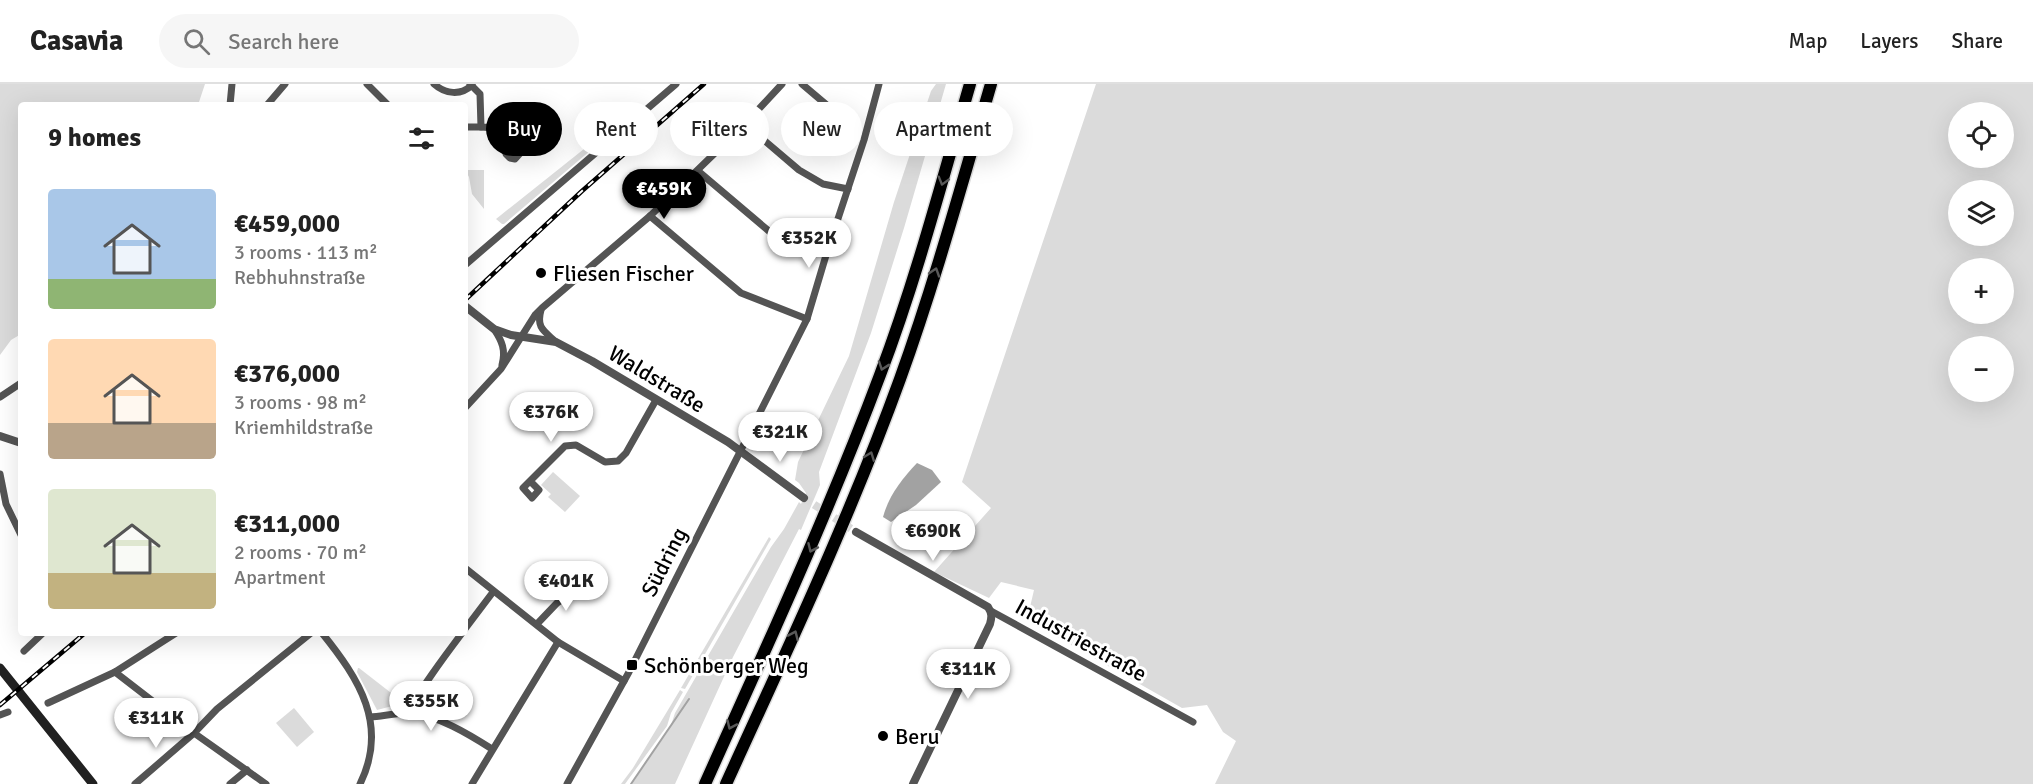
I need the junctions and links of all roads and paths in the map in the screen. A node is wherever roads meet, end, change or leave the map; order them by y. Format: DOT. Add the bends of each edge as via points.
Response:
graph roads {
  1 [pos="240,84"];
  2 [pos="285,84"];
  3 [pos="367,84"];
  4 [pos="434,84"];
  5 [pos="676,84"];
  6 [pos="782,84"];
  7 [pos="802,84"];
  8 [pos="879,84"];
  9 [pos="970,84"];
  10 [pos="991,84"];
  11 [pos="471,85"];
  12 [pos="232,87"];
  13 [pos="231,102"];
  14 [pos="270,102"];
  15 [pos="385,102"];
  16 [pos="765,102"];
  17 [pos="823,102"];
  18 [pos="468,127"];
  19 [pos="482,127"];
  20 [pos="486,127"];
  21 [pos="769,144"];
  22 [pos="713,156"];
  23 [pos="698,171"];
  24 [pos="848,189"];
  25 [pos="650,216"];
  26 [pos="827,252"];
  27 [pos="468,262"];
  28 [pos="468,308"];
  29 [pos="542,308"];
  30 [pos="807,319"];
  31 [pos="494,329"];
  32 [pos="523,335"];
  33 [pos="556,342"];
  34 [pos="501,369"];
  35 [pos="18,385"];
  36 [pos="0,397"];
  37 [pos="656,400"];
  38 [pos="468,405"];
  39 [pos="0,436"];
  40 [pos="18,442"];
  41 [pos="740,450"];
  42 [pos="0,474"];
  43 [pos="530,481"];
  44 [pos="804,498"];
  45 [pos="18,530"];
  46 [pos="856,532"];
  47 [pos="468,570"];
  48 [pos="583,585"];
  49 [pos="494,592"];
  50 [pos="991,611"];
  51 [pos="537,624"];
  52 [pos="468,625"];
  53 [pos="40,636"];
  54 [pos="171,636"];
  55 [pos="307,636"];
  56 [pos="324,636"];
  57 [pos="460,636"];
  58 [pos="558,642"];
  59 [pos="24,651"];
  60 [pos="0,668"];
  61 [pos="115,672"];
  62 [pos="624,681"];
  63 [pos="48,703"];
  64 [pos="8,711"];
  65 [pos="410,713"];
  66 [pos="0,715"];
  67 [pos="370,717"];
  68 [pos="1193,722"];
  69 [pos="194,733"];
  70 [pos="492,750"];
  71 [pos="247,770"];
  72 [pos="93,784"];
  73 [pos="135,784"];
  74 [pos="230,784"];
  75 [pos="266,784"];
  76 [pos="360,784"];
  77 [pos="472,784"];
  78 [pos="567,784"];
  79 [pos="705,784"];
  80 [pos="726,784"];
  81 [pos="914,784"];
  1 -- 12 [label="street"];
  2 -- 14 [label="street"];
  3 -- 15 [label="street"];
  4 -- 11 [label="street" via="450,93 465,91"];
  5 -- 27 [label="street"];
  6 -- 16 [label="street"];
  7 -- 17 [label="street"];
  8 -- 24 [label="street, Südring"];
  9 -- 79 [label="highway, one-way" via="927,236 881,373 820,528"];
  80 -- 10 [label="highway, one-way" via="838,536 900,379"];
  11 -- 19 [label="street" via="480,94"];
  12 -- 13 [label="street"];
  18 -- 19 [label="street"];
  19 -- 20 [label="street"];
  21 -- 24 [label="street" via="823,184"];
  22 -- 23 [label="street"];
  23 -- 25 [label="street"];
  23 -- 26 [label="street" via="770,232"];
  24 -- 26 [label="street, Südring"];
  25 -- 29 [label="street"];
  25 -- 30 [label="street" via="741,293"];
  26 -- 30 [label="street, Südring"];
  28 -- 31 [label="street, Waldstraße"];
  29 -- 32 [label="street"];
  29 -- 33 [label="street" via="541,327"];
  30 -- 41 [label="street, Südring"];
  31 -- 32 [label="street, Waldstraße"];
  31 -- 34 [label="street" via="505,351"];
  32 -- 33 [label="street, Waldstraße"];
  32 -- 34 [label="street"];
  33 -- 37 [label="street, Waldstraße"];
  34 -- 38 [label="street"];
  35 -- 36 [label="street"];
  37 -- 41 [label="street, Waldstraße"];
  37 -- 43 [label="street" via="618,461 605,462 576,445 566,446"];
  39 -- 40 [label="street"];
  41 -- 44 [label="street, Waldstraße"];
  41 -- 62 [label="street, Südring"];
  42 -- 45 [label="street" via="6,504"];
  46 -- 50 [label="street"];
  47 -- 49 [label="street"];
  48 -- 51 [label="street" via="557,603"];
  49 -- 51 [label="street"];
  49 -- 52 [label="street"];
  50 -- 68 [label="street, Industriestraße"];
  50 -- 81 [label="street, Industriestraße" via="990,624"];
  51 -- 58 [label="street"];
  53 -- 59 [label="street"];
  54 -- 61 [label="street"];
  55 -- 69 [label="street" via="217,709"];
  56 -- 67 [label="street" via="354,678"];
  57 -- 65 [label="street"];
  58 -- 62 [label="street"];
  58 -- 70 [label="street"];
  60 -- 72 [label="main road"];
  61 -- 63 [label="street"];
  61 -- 69 [label="street"];
  62 -- 78 [label="street, Südring"];
  64 -- 66 [label="street"];
  65 -- 67 [label="street"];
  65 -- 70 [label="street" via="458,729"];
  67 -- 76 [label="street" via="372,741"];
  69 -- 71 [label="street"];
  69 -- 73 [label="street"];
  70 -- 77 [label="street"];
  71 -- 74 [label="street"];
  71 -- 75 [label="street"];
}
